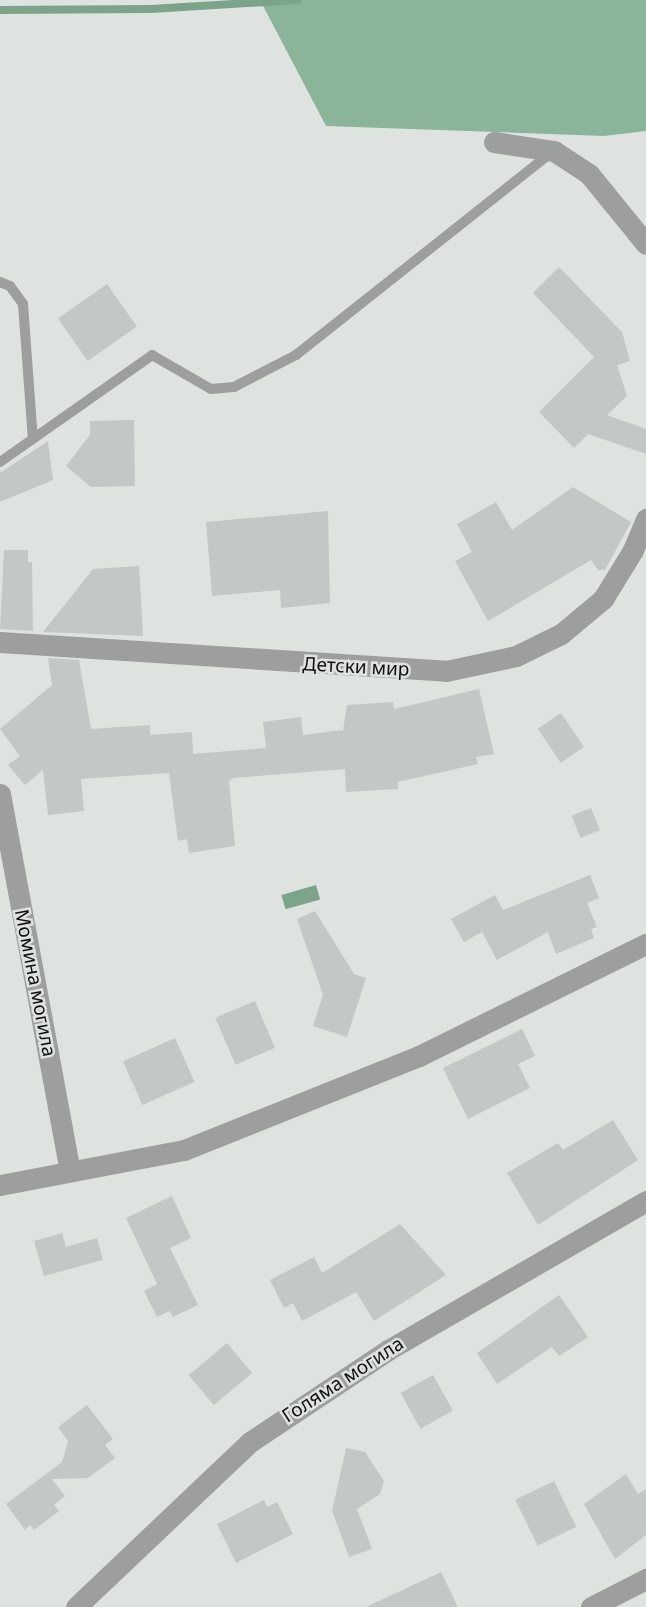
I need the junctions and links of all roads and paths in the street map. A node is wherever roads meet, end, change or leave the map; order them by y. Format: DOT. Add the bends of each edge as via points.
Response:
graph roads {
  1 [pos="494,142"];
  2 [pos="554,150"];
  3 [pos="646,244"];
  4 [pos="0,282"];
  5 [pos="33,439"];
  6 [pos="0,462"];
  7 [pos="646,519"];
  8 [pos="0,642"];
  9 [pos="0,794"];
  10 [pos="646,944"];
  11 [pos="71,1171"];
  12 [pos="0,1185"];
  13 [pos="646,1201"];
  14 [pos="646,1579"];
  15 [pos="76,1607"];
  16 [pos="590,1607"];
  1 -- 2 [label="street"];
  2 -- 3 [label="street" via="589,174"];
  2 -- 5 [label="lane" via="296,355 234,387 211,389 152,355"];
  4 -- 5 [label="lane" via="10,286 23,304"];
  5 -- 6 [label="lane"];
  7 -- 8 [label="street, Детски мир" via="634,550 603,599 561,634 516,656 446,671"];
  9 -- 11 [label="street, Момина могила"];
  10 -- 11 [label="street" via="419,1056 196,1146"];
  11 -- 12 [label="street"];
  13 -- 15 [label="street, Голяма могила" via="388,1350 250,1442"];
  14 -- 16 [label="street"];
}
